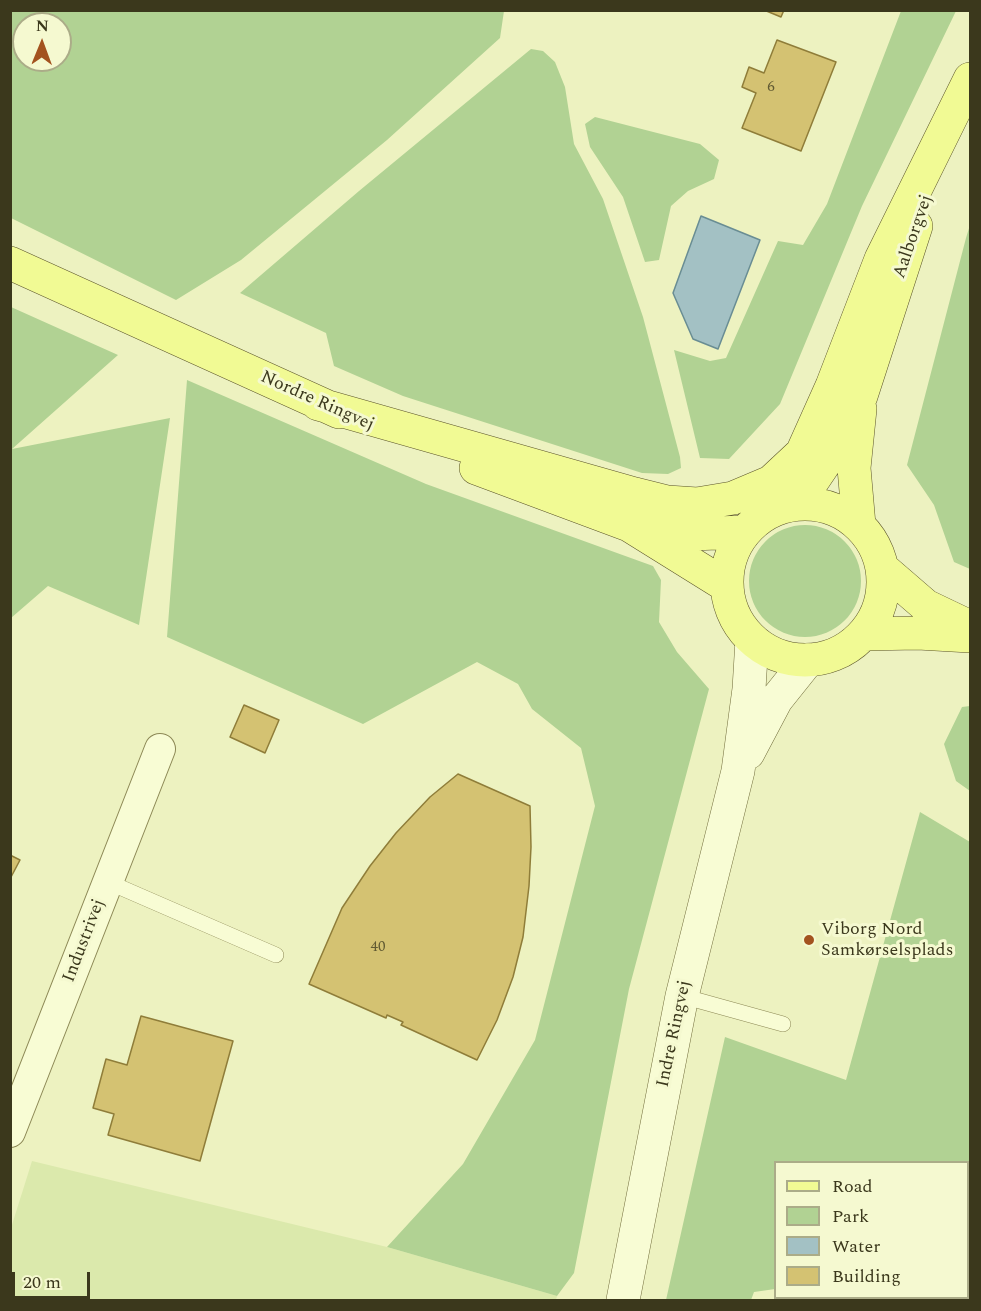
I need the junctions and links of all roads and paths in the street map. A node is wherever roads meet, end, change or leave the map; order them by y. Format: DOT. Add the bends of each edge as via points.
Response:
graph roads {
  1 [pos="970,80"];
  2 [pos="10,263"];
  3 [pos="861,396"];
  4 [pos="318,404"];
  5 [pos="797,504"];
  6 [pos="629,525"];
  7 [pos="859,525"];
  8 [pos="744,532"];
  9 [pos="882,568"];
  10 [pos="727,586"];
  11 [pos="970,627"];
  12 [pos="864,634"];
  13 [pos="970,636"];
  14 [pos="752,640"];
  15 [pos="808,660"];
  16 [pos="160,749"];
  17 [pos="738,771"];
  18 [pos="108,882"];
  19 [pos="276,955"];
  20 [pos="682,996"];
  21 [pos="783,1024"];
  22 [pos="10,1132"];
  23 [pos="623,1300"];
  1 -- 3 [label="main road, Aalborgvej" via="913,235"];
  1 -- 4 [label="main road" via="881,259 802,453 771,482 733,498 697,504 667,502"];
  2 -- 4 [label="main road, Nordre Ringvej"];
  3 -- 5 [label="main road, Aalborgvej" via="826,461"];
  3 -- 7 [label="main road, Aalborgvej" via="854,468"];
  4 -- 6 [label="main road, Nordre Ringvej" via="420,447"];
  5 -- 7 [label="main road" via="841,512"];
  5 -- 8 [label="main road" via="759,518"];
  6 -- 8 [label="main road, Nordre Ringvej" via="691,534"];
  6 -- 10 [label="main road, Nordre Ringvej"];
  7 -- 9 [label="main road" via="870,537"];
  8 -- 10 [label="main road" via="728,567"];
  9 -- 11 [label="main road" via="926,606"];
  9 -- 12 [label="main road" via="881,603"];
  10 -- 14 [label="main road" via="730,606"];
  12 -- 13 [label="main road"];
  12 -- 15 [label="main road" via="838,653"];
  14 -- 15 [label="main road" via="788,658"];
  14 -- 17 [label="street, Indre Ringvej"];
  15 -- 17 [label="street, Indre Ringvej" via="776,700"];
  16 -- 18 [label="street, Industrivej"];
  17 -- 20 [label="street, Indre Ringvej"];
  18 -- 19 [label="lane"];
  18 -- 22 [label="street, Industrivej"];
  20 -- 21 [label="lane"];
  20 -- 23 [label="street, Indre Ringvej"];
}
